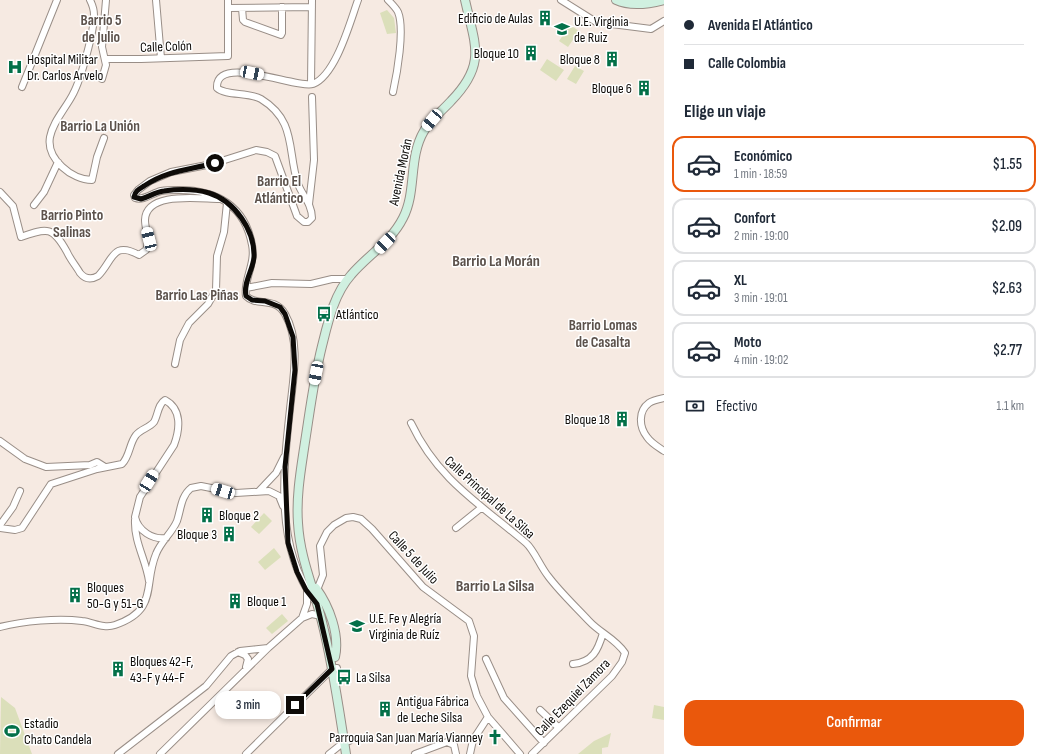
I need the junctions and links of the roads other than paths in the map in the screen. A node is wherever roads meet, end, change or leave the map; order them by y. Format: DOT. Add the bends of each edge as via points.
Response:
graph roads {
  1 [pos="57,0"];
  2 [pos="90,0"];
  3 [pos="156,0"];
  4 [pos="228,0"];
  5 [pos="272,0"];
  6 [pos="312,0"];
  7 [pos="358,0"];
  8 [pos="388,0"];
  9 [pos="464,0"];
  10 [pos="561,0"];
  11 [pos="616,0"];
  12 [pos="664,0"];
  13 [pos="105,2"];
  14 [pos="273,7"];
  15 [pos="282,7"];
  16 [pos="312,7"];
  17 [pos="228,8"];
  18 [pos="242,8"];
  19 [pos="94,14"];
  20 [pos="664,21"];
  21 [pos="90,38"];
  22 [pos="102,39"];
  23 [pos="105,58"];
  24 [pos="161,58"];
  25 [pos="102,79"];
  26 [pos="311,84"];
  27 [pos="22,87"];
  28 [pos="393,92"];
  29 [pos="312,97"];
  30 [pos="104,138"];
  31 [pos="58,162"];
  32 [pos="0,192"];
  33 [pos="220,199"];
  34 [pos="227,203"];
  35 [pos="309,204"];
  36 [pos="34,205"];
  37 [pos="348,279"];
  38 [pos="246,288"];
  39 [pos="175,364"];
  40 [pos="664,398"];
  41 [pos="411,423"];
  42 [pos="0,441"];
  43 [pos="664,451"];
  44 [pos="286,454"];
  45 [pos="105,467"];
  46 [pos="20,491"];
  47 [pos="258,492"];
  48 [pos="482,508"];
  49 [pos="286,519"];
  50 [pos="136,520"];
  51 [pos="0,525"];
  52 [pos="0,528"];
  53 [pos="456,528"];
  54 [pos="166,538"];
  55 [pos="308,579"];
  56 [pos="150,584"];
  57 [pos="306,590"];
  58 [pos="317,590"];
  59 [pos="317,604"];
  60 [pos="321,616"];
  61 [pos="302,618"];
  62 [pos="332,623"];
  63 [pos="0,627"];
  64 [pos="603,634"];
  65 [pos="268,648"];
  66 [pos="238,652"];
  67 [pos="624,653"];
  68 [pos="335,657"];
  69 [pos="486,659"];
  70 [pos="573,664"];
  71 [pos="334,668"];
  72 [pos="244,672"];
  73 [pos="540,710"];
  74 [pos="488,717"];
  75 [pos="559,728"];
  76 [pos="347,741"];
  77 [pos="544,742"];
  78 [pos="162,753"];
  79 [pos="118,754"];
  80 [pos="246,754"];
  81 [pos="329,754"];
  82 [pos="346,754"];
  83 [pos="351,754"];
  84 [pos="415,754"];
  85 [pos="456,754"];
  86 [pos="470,754"];
  87 [pos="520,754"];
  88 [pos="532,754"];
  1 -- 27 [label="street"];
  2 -- 19 [label="street"];
  3 -- 24 [label="street"];
  4 -- 17 [label="street"];
  5 -- 14 [label="street"];
  6 -- 16 [label="street"];
  7 -- 26 [label="street" via="335,62 328,73"];
  8 -- 28 [label="street" via="399,15 400,57"];
  9 -- 37 [label="main road, Avenida Morán" via="476,55 472,74 458,94 423,132 416,150 410,197 401,221 385,243"];
  10 -- 20 [label="street" via="596,22 651,29"];
  11 -- 12 [label="main road" via="628,4"];
  13 -- 19 [label="street"];
  13 -- 22 [label="street"];
  14 -- 15 [label="street"];
  14 -- 18 [label="street"];
  15 -- 16 [label="street"];
  15 -- 18 [label="street" via="282,34 279,35 245,22"];
  16 -- 26 [label="street"];
  17 -- 18 [label="street"];
  17 -- 24 [label="street, Calle Colón" via="228,56"];
  19 -- 21 [label="street"];
  21 -- 22 [label="street"];
  21 -- 31 [label="street" via="80,78 50,138 52,154"];
  22 -- 23 [label="street"];
  23 -- 24 [label="street, Calle Colón"];
  23 -- 25 [label="street"];
  26 -- 35 [label="street" via="295,84 262,75 239,73 221,77 216,86 222,91 260,99 277,113 289,134 296,180"];
  29 -- 35 [label="street" via="314,160"];
  30 -- 31 [label="street" via="97,157 94,179 73,174"];
  31 -- 36 [label="street" via="44,192"];
  32 -- 33 [label="street" via="13,206 21,237 43,231 54,233 62,241 80,274 88,278 98,276 118,251 131,250 139,255 146,250 149,239 146,215 155,203 180,199"];
  33 -- 34 [label="street"];
  33 -- 35 [label="street" via="210,193 185,190 162,191 141,199 135,198 134,195 150,181 171,172 215,163 256,150 275,156 297,216 306,222 312,218"];
  34 -- 38 [label="street" via="243,220 251,239 254,258"];
  34 -- 39 [label="street" via="224,232 217,256 216,290 208,304 189,323 180,340"];
  37 -- 38 [label="street" via="339,278 311,284 272,283"];
  37 -- 55 [label="main road, Avenida Morán" via="332,310 322,348 300,472 297,496 298,523"];
  38 -- 44 [label="street" via="245,294 249,299 270,302 280,307 293,337 295,370"];
  40 -- 43 [label="street" via="649,403 641,416 644,433"];
  41 -- 48 [label="street, Calle Principal de La Silsa" via="436,466"];
  42 -- 45 [label="street" via="25,459 46,467 90,465 97,462"];
  44 -- 47 [label="street" via="276,473"];
  44 -- 49 [label="street"];
  45 -- 50 [label="street" via="118,465 125,460 135,437 154,421 163,401 167,400 174,406 178,420 177,436 174,445 140,497"];
  45 -- 52 [label="street" via="51,484 22,528"];
  46 -- 51 [label="street" via="13,507"];
  47 -- 49 [label="street" via="269,491 279,496"];
  47 -- 54 [label="street" via="231,493 201,486 191,488 184,496 175,525"];
  48 -- 53 [label="street"];
  48 -- 64 [label="street, Calle Principal de La Silsa" via="527,543 538,563 557,587"];
  49 -- 57 [label="street" via="290,552"];
  50 -- 54 [label="street" via="142,530 150,536"];
  50 -- 56 [label="street" via="136,534"];
  54 -- 56 [label="street" via="154,557"];
  55 -- 58 [label="main road, Avenida Morán"];
  55 -- 59 [label="main road, Avenida Morán"];
  56 -- 63 [label="street" via="146,600 139,610 113,626 82,621 43,621"];
  57 -- 59 [label="street"];
  57 -- 61 [label="street" via="307,604"];
  58 -- 62 [label="main road, Avenida Morán" via="325,602"];
  58 -- 74 [label="street, Calle 5 de Julio" via="323,575 320,546 327,532 346,518 361,519 422,587 469,621 474,636 471,676 477,696"];
  59 -- 60 [label="main road, Avenida Morán"];
  59 -- 62 [label="main road"];
  60 -- 61 [label="street" via="312,614"];
  60 -- 68 [label="main road" via="329,627"];
  60 -- 71 [label="main road"];
  61 -- 65 [label="street"];
  62 -- 68 [label="main road, Avenida Morán" via="337,648"];
  64 -- 67 [label="street, Calle Principal de La Silsa" via="620,646"];
  64 -- 70 [label="street" via="595,654"];
  65 -- 66 [label="street"];
  65 -- 72 [label="street"];
  66 -- 72 [label="street" via="248,659"];
  66 -- 79 [label="street" via="225,662 206,686"];
  67 -- 75 [label="street, Calle Ezequiel Zamora" via="622,662 612,676"];
  68 -- 71 [label="main road"];
  69 -- 77 [label="street" via="504,698"];
  71 -- 76 [label="main road"];
  71 -- 80 [label="street"];
  72 -- 78 [label="street"];
  73 -- 75 [label="street"];
  74 -- 86 [label="street" via="473,740"];
  74 -- 87 [label="street, Calle 5 de Julio"];
  75 -- 77 [label="street, Calle Ezequiel Zamora"];
  76 -- 81 [label="street"];
  76 -- 82 [label="main road"];
  76 -- 83 [label="main road"];
  77 -- 88 [label="street, Calle Ezequiel Zamora"];
  84 -- 85 [label="street" via="447,742 454,745"];
}
